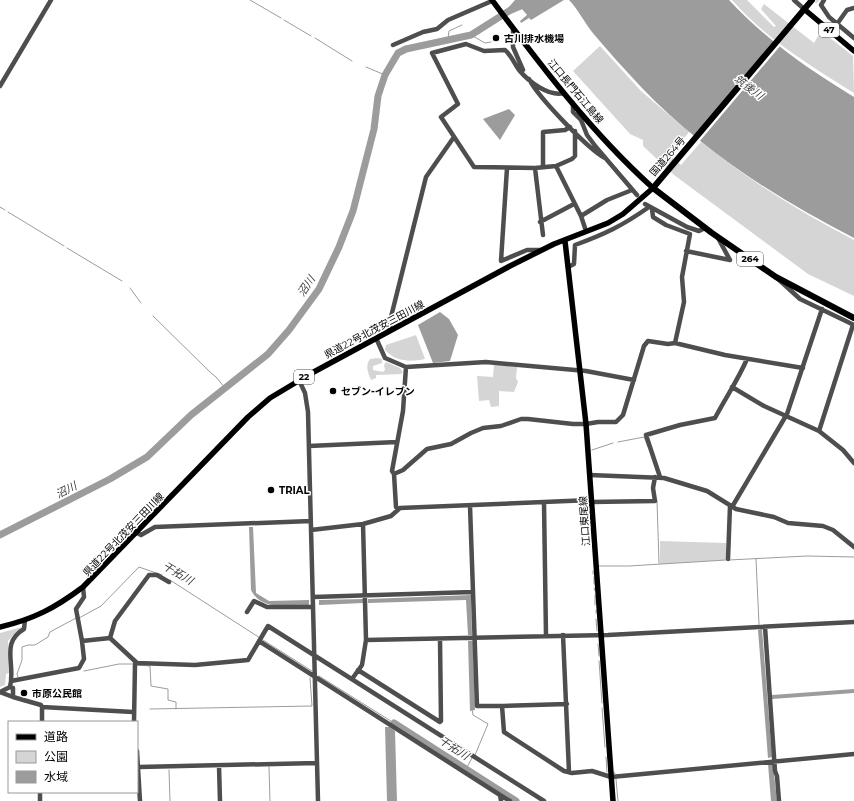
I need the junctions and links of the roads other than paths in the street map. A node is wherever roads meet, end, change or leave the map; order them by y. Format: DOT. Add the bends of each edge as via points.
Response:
graph roads {
  1 [pos="51,0"];
  2 [pos="794,0"];
  3 [pos="824,0"];
  4 [pos="492,1"];
  5 [pos="817,2"];
  6 [pos="854,8"];
  7 [pos="804,9"];
  8 [pos="837,24"];
  9 [pos="513,30"];
  10 [pos="854,38"];
  11 [pos="393,45"];
  12 [pos="854,51"];
  13 [pos="528,77"];
  14 [pos="0,86"];
  15 [pos="564,93"];
  16 [pos="573,103"];
  17 [pos="570,126"];
  18 [pos="575,131"];
  19 [pos="454,137"];
  20 [pos="605,158"];
  21 [pos="556,166"];
  22 [pos="543,167"];
  23 [pos="508,168"];
  24 [pos="535,168"];
  25 [pos="653,188"];
  26 [pos="632,190"];
  27 [pos="637,195"];
  28 [pos="574,204"];
  29 [pos="648,206"];
  30 [pos="581,216"];
  31 [pos="540,222"];
  32 [pos="585,228"];
  33 [pos="705,228"];
  34 [pos="543,235"];
  35 [pos="718,237"];
  36 [pos="565,241"];
  37 [pos="543,250"];
  38 [pos="686,251"];
  39 [pos="568,267"];
  40 [pos="776,277"];
  41 [pos="822,309"];
  42 [pos="854,323"];
  43 [pos="390,331"];
  44 [pos="376,338"];
  45 [pos="675,343"];
  46 [pos="747,359"];
  47 [pos="406,367"];
  48 [pos="803,368"];
  49 [pos="581,372"];
  50 [pos="299,380"];
  51 [pos="634,380"];
  52 [pos="732,387"];
  53 [pos="787,415"];
  54 [pos="586,424"];
  55 [pos="819,431"];
  56 [pos="398,442"];
  57 [pos="309,446"];
  58 [pos="854,463"];
  59 [pos="394,474"];
  60 [pos="590,475"];
  61 [pos="658,477"];
  62 [pos="591,501"];
  63 [pos="544,503"];
  64 [pos="470,506"];
  65 [pos="731,507"];
  66 [pos="398,509"];
  67 [pos="311,522"];
  68 [pos="363,524"];
  69 [pos="311,530"];
  70 [pos="136,533"];
  71 [pos="854,547"];
  72 [pos="728,559"];
  73 [pos="169,582"];
  74 [pos="83,587"];
  75 [pos="473,592"];
  76 [pos="365,596"];
  77 [pos="313,597"];
  78 [pos="313,607"];
  79 [pos="247,612"];
  80 [pos="25,620"];
  81 [pos="854,622"];
  82 [pos="765,626"];
  83 [pos="0,627"];
  84 [pos="600,634"];
  85 [pos="563,635"];
  86 [pos="546,636"];
  87 [pos="110,638"];
  88 [pos="440,638"];
  89 [pos="474,638"];
  90 [pos="261,639"];
  91 [pos="366,640"];
  92 [pos="82,641"];
  93 [pos="315,655"];
  94 [pos="135,663"];
  95 [pos="358,670"];
  96 [pos="315,677"];
  97 [pos="352,679"];
  98 [pos="12,681"];
  99 [pos="10,687"];
  100 [pos="0,692"];
  101 [pos="13,697"];
  102 [pos="567,704"];
  103 [pos="502,706"];
  104 [pos="42,707"];
  105 [pos="133,712"];
  106 [pos="42,721"];
  107 [pos="134,721"];
  108 [pos="854,754"];
  109 [pos="138,759"];
  110 [pos="774,760"];
  111 [pos="317,762"];
  112 [pos="219,766"];
  113 [pos="139,767"];
  114 [pos="569,772"];
  115 [pos="611,776"];
  116 [pos="500,795"];
  117 [pos="140,801"];
  118 [pos="220,801"];
  119 [pos="318,801"];
  120 [pos="501,801"];
  121 [pos="510,801"];
  122 [pos="544,801"];
  123 [pos="613,801"];
  124 [pos="780,801"];
  1 -- 14 [label="street"];
  2 -- 7 [label="street"];
  3 -- 5 [label="street"];
  4 -- 9 [label="main road, 江口長門石江島線"];
  4 -- 11 [label="street" via="448,20 437,29"];
  5 -- 7 [label="highway, 国道264号"];
  5 -- 8 [label="street"];
  6 -- 8 [label="street" via="848,10"];
  7 -- 12 [label="main road, 47"];
  7 -- 25 [label="highway, 国道264号"];
  8 -- 10 [label="street"];
  9 -- 13 [label="street" via="513,47"];
  9 -- 15 [label="main road, 江口長門石江島線"];
  13 -- 15 [label="street" via="548,92"];
  13 -- 17 [label="street" via="531,84"];
  13 -- 19 [label="street" via="520,71 505,50 484,51 472,46 459,45 432,53 458,104 441,117"];
  15 -- 16 [label="main road, 江口長門石江島線"];
  16 -- 20 [label="street" via="573,112"];
  16 -- 25 [label="main road, 江口長門石江島線" via="625,162"];
  17 -- 18 [label="street"];
  17 -- 22 [label="street" via="565,130 543,132"];
  18 -- 20 [label="street" via="596,153"];
  18 -- 21 [label="street" via="574,156"];
  19 -- 23 [label="street" via="474,167"];
  19 -- 43 [label="street" via="426,177 390,322"];
  20 -- 26 [label="street"];
  21 -- 22 [label="street"];
  21 -- 28 [label="street"];
  22 -- 24 [label="street"];
  23 -- 24 [label="street"];
  23 -- 37 [label="street" via="501,261 527,250"];
  24 -- 31 [label="street"];
  25 -- 33 [label="highway, 国道264号 / 264"];
  25 -- 36 [label="main road, 県道22号北茂安三田川線 / 22" via="623,214"];
  26 -- 27 [label="street"];
  26 -- 30 [label="street" via="607,200"];
  28 -- 30 [label="street"];
  28 -- 31 [label="street"];
  29 -- 33 [label="street" via="687,227 699,231"];
  29 -- 38 [label="street" via="653,216 666,225 690,234"];
  29 -- 39 [label="street" via="624,225 574,246 574,264"];
  30 -- 32 [label="street"];
  31 -- 34 [label="street"];
  33 -- 35 [label="highway, 国道264号 / 264"];
  35 -- 38 [label="street" via="730,260"];
  35 -- 40 [label="highway, 国道264号 / 264"];
  36 -- 37 [label="main road, 県道22号北茂安三田川線 / 22"];
  36 -- 39 [label="main road, 江口東尾線"];
  37 -- 43 [label="main road, 県道22号北茂安三田川線 / 22"];
  38 -- 45 [label="street" via="682,277 684,302"];
  39 -- 49 [label="main road, 江口東尾線"];
  40 -- 41 [label="street" via="800,299"];
  40 -- 42 [label="highway, 国道264号 / 264"];
  41 -- 42 [label="street"];
  41 -- 48 [label="street"];
  42 -- 55 [label="street"];
  43 -- 44 [label="main road, 県道22号北茂安三田川線 / 22"];
  44 -- 47 [label="street" via="385,358"];
  44 -- 50 [label="main road, 県道22号北茂安三田川線 / 22"];
  45 -- 46 [label="street"];
  45 -- 51 [label="street" via="651,340 646,342"];
  46 -- 48 [label="street"];
  46 -- 52 [label="street"];
  47 -- 49 [label="street" via="486,362"];
  47 -- 56 [label="street" via="406,390"];
  48 -- 53 [label="street"];
  49 -- 51 [label="street"];
  49 -- 54 [label="main road, 江口東尾線"];
  50 -- 57 [label="street" via="306,393"];
  50 -- 70 [label="main road, 県道22号北茂安三田川線 / 22" via="270,398 248,418"];
  51 -- 54 [label="street" via="623,416 619,420"];
  52 -- 53 [label="street" via="764,406"];
  52 -- 61 [label="street" via="716,418 646,435"];
  53 -- 55 [label="street"];
  53 -- 65 [label="street"];
  54 -- 59 [label="street" via="521,419 501,426 483,428 451,444 427,449 403,470"];
  54 -- 60 [label="main road, 江口東尾線"];
  55 -- 58 [label="street" via="843,450"];
  56 -- 57 [label="street"];
  56 -- 59 [label="street" via="392,470"];
  57 -- 67 [label="street"];
  59 -- 66 [label="street"];
  60 -- 61 [label="street"];
  60 -- 62 [label="main road, 江口東尾線"];
  61 -- 62 [label="street" via="653,488 655,501"];
  61 -- 65 [label="street" via="704,490"];
  62 -- 63 [label="street"];
  62 -- 84 [label="main road, 江口東尾線"];
  63 -- 64 [label="street"];
  63 -- 86 [label="street"];
  64 -- 66 [label="street"];
  64 -- 75 [label="street"];
  65 -- 71 [label="street" via="788,523 823,526 833,530"];
  65 -- 72 [label="street"];
  66 -- 68 [label="street" via="391,516"];
  67 -- 69 [label="street"];
  67 -- 70 [label="street" via="155,527 141,535"];
  68 -- 69 [label="street"];
  68 -- 76 [label="street"];
  69 -- 77 [label="street"];
  70 -- 74 [label="main road, 県道22号北茂安三田川線 / 22"];
  73 -- 87 [label="street" via="157,575 149,575 115,621"];
  74 -- 80 [label="main road, 県道22号北茂安三田川線 / 22" via="52,609"];
  74 -- 92 [label="street" via="84,597 76,609"];
  75 -- 76 [label="street"];
  75 -- 89 [label="street"];
  76 -- 77 [label="street"];
  76 -- 91 [label="street"];
  77 -- 78 [label="street"];
  78 -- 79 [label="street" via="267,608 254,601"];
  78 -- 93 [label="street"];
  80 -- 83 [label="main road, 県道22号北茂安三田川線 / 22"];
  80 -- 98 [label="street" via="24,629 15,634 10,642"];
  81 -- 82 [label="street"];
  82 -- 84 [label="street"];
  82 -- 110 [label="street"];
  84 -- 85 [label="street"];
  84 -- 115 [label="main road, 江口東尾線"];
  85 -- 86 [label="street"];
  85 -- 102 [label="street"];
  86 -- 89 [label="street"];
  87 -- 92 [label="street"];
  87 -- 94 [label="street"];
  88 -- 89 [label="street"];
  88 -- 91 [label="street"];
  88 -- 95 [label="street" via="440,722"];
  89 -- 103 [label="street" via="476,706"];
  90 -- 93 [label="street" via="268,626"];
  90 -- 94 [label="street" via="248,660 195,665"];
  90 -- 96 [label="street"];
  91 -- 95 [label="street" via="362,665"];
  92 -- 98 [label="street" via="84,660 79,668"];
  93 -- 96 [label="street"];
  93 -- 97 [label="street"];
  94 -- 105 [label="street"];
  95 -- 97 [label="street"];
  96 -- 111 [label="street"];
  96 -- 116 [label="street"];
  97 -- 122 [label="street"];
  98 -- 99 [label="street"];
  99 -- 100 [label="street"];
  99 -- 101 [label="street" via="13,688"];
  100 -- 101 [label="street"];
  101 -- 104 [label="street"];
  102 -- 103 [label="street"];
  102 -- 114 [label="street"];
  103 -- 114 [label="street" via="504,732"];
  104 -- 105 [label="street"];
  104 -- 106 [label="street"];
  105 -- 107 [label="street"];
  108 -- 110 [label="street"];
  109 -- 113 [label="street"];
  110 -- 115 [label="street"];
  110 -- 124 [label="street"];
  111 -- 112 [label="street"];
  111 -- 119 [label="street"];
  112 -- 113 [label="street"];
  112 -- 118 [label="street"];
  113 -- 117 [label="street"];
  114 -- 115 [label="street" via="592,771"];
  115 -- 123 [label="main road, 江口東尾線"];
  116 -- 120 [label="street"];
  116 -- 121 [label="street"];
}
